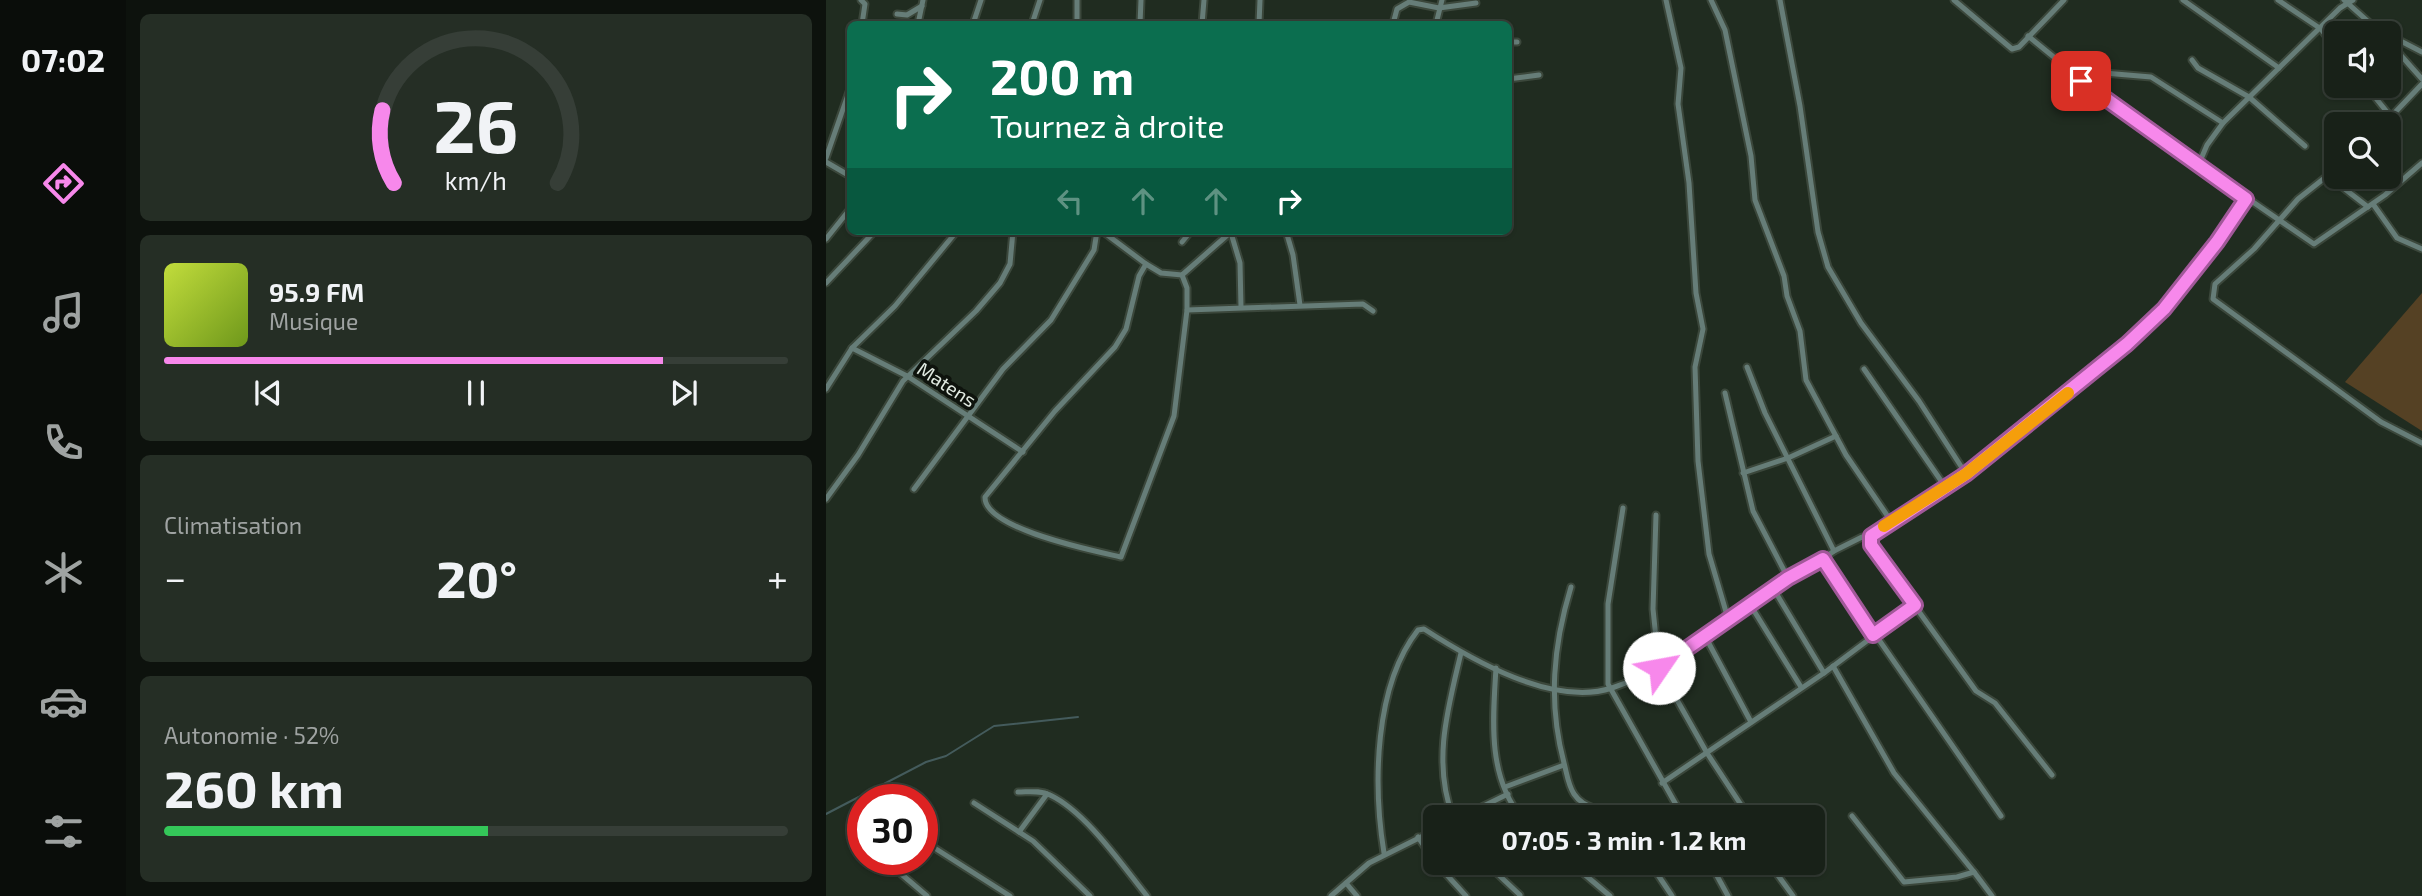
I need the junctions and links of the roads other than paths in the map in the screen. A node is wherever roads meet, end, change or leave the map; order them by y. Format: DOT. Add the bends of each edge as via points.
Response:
graph roads {
  1 [pos="861,0"];
  2 [pos="981,0"];
  3 [pos="1040,0"];
  4 [pos="1077,0"];
  5 [pos="1141,0"];
  6 [pos="1204,0"];
  7 [pos="1260,0"];
  8 [pos="1442,0"];
  9 [pos="1666,0"];
  10 [pos="1711,0"];
  11 [pos="1780,0"];
  12 [pos="1954,0"];
  13 [pos="2064,0"];
  14 [pos="2183,0"];
  15 [pos="2278,0"];
  16 [pos="2348,1"];
  17 [pos="923,3"];
  18 [pos="1476,3"];
  19 [pos="1439,8"];
  20 [pos="897,14"];
  21 [pos="862,21"];
  22 [pos="919,21"];
  23 [pos="974,21"];
  24 [pos="1033,21"];
  25 [pos="1077,21"];
  26 [pos="1140,21"];
  27 [pos="1202,21"];
  28 [pos="1259,21"];
  29 [pos="1394,21"];
  30 [pos="1437,21"];
  31 [pos="2370,21"];
  32 [pos="2321,29"];
  33 [pos="2324,33"];
  34 [pos="2028,36"];
  35 [pos="2401,41"];
  36 [pos="1512,42"];
  37 [pos="1517,43"];
  38 [pos="2422,51"];
  39 [pos="2401,57"];
  40 [pos="2192,60"];
  41 [pos="2064,67"];
  42 [pos="2279,68"];
  43 [pos="1539,75"];
  44 [pos="1512,78"];
  45 [pos="2422,82"];
  46 [pos="2249,97"];
  47 [pos="847,98"];
  48 [pos="2376,98"];
  49 [pos="2387,112"];
  50 [pos="2395,112"];
  51 [pos="2223,123"];
  52 [pos="2305,146"];
  53 [pos="826,160"];
  54 [pos="2422,163"];
  55 [pos="2198,166"];
  56 [pos="847,174"];
  57 [pos="2324,179"];
  58 [pos="2346,189"];
  59 [pos="2246,199"];
  60 [pos="2370,206"];
  61 [pos="847,213"];
  62 [pos="2279,221"];
  63 [pos="871,235"];
  64 [pos="954,235"];
  65 [pos="1013,235"];
  66 [pos="1099,235"];
  67 [pos="1106,235"];
  68 [pos="1188,235"];
  69 [pos="1228,235"];
  70 [pos="1232,235"];
  71 [pos="1287,235"];
  72 [pos="826,239"];
  73 [pos="1182,242"];
  74 [pos="2422,249"];
  75 [pos="1146,264"];
  76 [pos="1182,275"];
  77 [pos="826,283"];
  78 [pos="1300,304"];
  79 [pos="1241,307"];
  80 [pos="1187,310"];
  81 [pos="1373,311"];
  82 [pos="852,348"];
  83 [pos="1747,367"];
  84 [pos="1864,369"];
  85 [pos="907,376"];
  86 [pos="826,389"];
  87 [pos="1725,393"];
  88 [pos="968,417"];
  89 [pos="1836,436"];
  90 [pos="2422,443"];
  91 [pos="1023,452"];
  92 [pos="1788,458"];
  93 [pos="1743,473"];
  94 [pos="1966,474"];
  95 [pos="1946,488"];
  96 [pos="914,489"];
  97 [pos="826,499"];
  98 [pos="1623,508"];
  99 [pos="1656,515"];
  100 [pos="1891,521"];
  101 [pos="1862,537"];
  102 [pos="1834,551"];
  103 [pos="1823,559"];
  104 [pos="1788,578"];
  105 [pos="1571,587"];
  106 [pos="1773,588"];
  107 [pos="1915,605"];
  108 [pos="1751,606"];
  109 [pos="1729,622"];
  110 [pos="1873,635"];
  111 [pos="1706,638"];
  112 [pos="1461,653"];
  113 [pos="1833,666"];
  114 [pos="1496,668"];
  115 [pos="1659,668"];
  116 [pos="1824,673"];
  117 [pos="1801,687"];
  118 [pos="1553,689"];
  119 [pos="1610,689"];
  120 [pos="1751,722"];
  121 [pos="1707,753"];
  122 [pos="1564,765"];
  123 [pos="2052,775"];
  124 [pos="1662,783"];
  125 [pos="1506,791"];
  126 [pos="1018,792"];
  127 [pos="1047,794"];
  128 [pos="974,803"];
  129 [pos="1450,805"];
  130 [pos="1482,805"];
  131 [pos="1514,805"];
  132 [pos="1589,805"];
  133 [pos="1676,805"];
  134 [pos="1741,805"];
  135 [pos="1852,816"];
  136 [pos="2001,816"];
  137 [pos="1019,832"];
  138 [pos="1423,835"];
  139 [pos="1418,837"];
  140 [pos="1423,844"];
  141 [pos="938,850"];
  142 [pos="1384,853"];
  143 [pos="1974,872"];
  144 [pos="902,875"];
  145 [pos="1447,875"];
  146 [pos="1499,875"];
  147 [pos="1585,875"];
  148 [pos="1658,875"];
  149 [pos="1717,875"];
  150 [pos="1778,875"];
  151 [pos="1346,883"];
  152 [pos="1083,890"];
  153 [pos="1520,895"];
  154 [pos="927,896"];
  155 [pos="1010,896"];
  156 [pos="1077,896"];
  157 [pos="1090,896"];
  158 [pos="1147,896"];
  159 [pos="1331,896"];
  160 [pos="1357,896"];
  161 [pos="1466,896"];
  162 [pos="1610,896"];
  163 [pos="1672,896"];
  164 [pos="1728,896"];
  165 [pos="1793,896"];
  166 [pos="1993,896"];
  1 -- 21 [label="street" via="865,4"];
  2 -- 23 [label="street"];
  3 -- 24 [label="street"];
  4 -- 25 [label="street"];
  5 -- 26 [label="street"];
  6 -- 27 [label="street"];
  7 -- 28 [label="street"];
  8 -- 19 [label="street"];
  9 -- 109 [label="street" via="1681,68 1678,104 1703,329 1695,367 1698,461 1709,554"];
  10 -- 89 [label="street" via="1725,30 1751,156 1755,200 1800,331 1804,373"];
  11 -- 94 [label="street" via="1818,232 1828,267 1861,323"];
  12 -- 34 [label="street" via="2010,48 2016,49"];
  13 -- 34 [label="street"];
  14 -- 42 [label="street"];
  15 -- 32 [label="street"];
  16 -- 31 [label="street"];
  16 -- 32 [label="street"];
  17 -- 20 [label="street" via="907,15"];
  17 -- 22 [label="street"];
  18 -- 19 [label="street"];
  19 -- 29 [label="street" via="1405,4 1397,9"];
  19 -- 30 [label="street"];
  32 -- 33 [label="street"];
  32 -- 42 [label="street"];
  34 -- 41 [label="street"];
  35 -- 38 [label="street"];
  36 -- 37 [label="street"];
  39 -- 45 [label="street"];
  40 -- 46 [label="street"];
  41 -- 51 [label="street" via="2078,73 2151,77"];
  41 -- 55 [label="street"];
  42 -- 46 [label="street"];
  43 -- 44 [label="street"];
  45 -- 50 [label="street"];
  46 -- 51 [label="street"];
  46 -- 52 [label="street"];
  47 -- 53 [label="street"];
  48 -- 49 [label="street"];
  51 -- 55 [label="street"];
  53 -- 56 [label="street"];
  54 -- 60 [label="street"];
  55 -- 59 [label="street"];
  57 -- 62 [label="street"];
  58 -- 60 [label="street"];
  59 -- 62 [label="street"];
  59 -- 94 [label="street" via="2164,309 2095,373"];
  60 -- 62 [label="street" via="2317,245"];
  60 -- 74 [label="street" via="2397,238"];
  61 -- 72 [label="street"];
  62 -- 90 [label="street" via="2215,284 2213,299 2381,422"];
  63 -- 77 [label="street"];
  64 -- 82 [label="street" via="895,306"];
  65 -- 85 [label="street" via="1010,264 1000,283"];
  66 -- 88 [label="street" via="1051,320 1003,369"];
  67 -- 75 [label="street"];
  68 -- 73 [label="street"];
  69 -- 76 [label="street"];
  70 -- 79 [label="street" via="1240,263"];
  71 -- 78 [label="street"];
  75 -- 76 [label="street" via="1161,273"];
  75 -- 91 [label="street" via="1126,329 1115,347 1072,390"];
  76 -- 80 [label="street"];
  78 -- 79 [label="street"];
  78 -- 81 [label="street" via="1363,304"];
  79 -- 80 [label="street"];
  80 -- 91 [label="street" via="1174,416 1121,556 1016,526 991,513 985,497"];
  82 -- 85 [label="street, Matens"];
  82 -- 86 [label="street"];
  83 -- 92 [label="street"];
  84 -- 95 [label="street"];
  85 -- 88 [label="street, Matens"];
  85 -- 97 [label="street"];
  87 -- 93 [label="street"];
  88 -- 91 [label="street, Matens"];
  88 -- 96 [label="street"];
  89 -- 92 [label="street"];
  89 -- 100 [label="street"];
  92 -- 93 [label="street"];
  92 -- 102 [label="street"];
  93 -- 104 [label="street" via="1753,511"];
  94 -- 95 [label="street"];
  95 -- 100 [label="street"];
  98 -- 119 [label="street" via="1608,604"];
  99 -- 115 [label="street" via="1653,610"];
  100 -- 107 [label="street" via="1871,536 1870,542"];
  101 -- 102 [label="street"];
  102 -- 103 [label="street"];
  103 -- 104 [label="street"];
  103 -- 110 [label="street"];
  104 -- 106 [label="street"];
  105 -- 118 [label="street" via="1556,641"];
  106 -- 108 [label="street"];
  106 -- 116 [label="street"];
  107 -- 110 [label="street"];
  107 -- 123 [label="street" via="1976,691 1995,703"];
  108 -- 109 [label="street"];
  108 -- 117 [label="street"];
  109 -- 111 [label="street"];
  110 -- 113 [label="street"];
  110 -- 136 [label="street"];
  111 -- 115 [label="street"];
  111 -- 120 [label="street"];
  112 -- 114 [label="street"];
  112 -- 129 [label="street" via="1442,744 1442,778"];
  112 -- 142 [label="street" via="1421,629 1395,670 1380,756 1378,813"];
  113 -- 116 [label="street"];
  113 -- 143 [label="street" via="1894,773"];
  114 -- 118 [label="street"];
  114 -- 125 [label="street" via="1493,743"];
  115 -- 119 [label="street"];
  115 -- 121 [label="street"];
  116 -- 117 [label="street"];
  117 -- 120 [label="street"];
  118 -- 119 [label="street"];
  118 -- 122 [label="street"];
  119 -- 124 [label="street"];
  120 -- 121 [label="street"];
  121 -- 124 [label="street"];
  121 -- 134 [label="street"];
  122 -- 125 [label="street"];
  122 -- 132 [label="street" via="1577,798"];
  124 -- 133 [label="street"];
  125 -- 130 [label="street"];
  125 -- 131 [label="street"];
  126 -- 127 [label="street"];
  127 -- 137 [label="street"];
  127 -- 158 [label="street" via="1078,816"];
  128 -- 137 [label="street"];
  135 -- 143 [label="street" via="1904,882"];
  137 -- 152 [label="street" via="1048,853"];
  138 -- 139 [label="street"];
  139 -- 140 [label="street"];
  139 -- 142 [label="street"];
  141 -- 155 [label="street"];
  142 -- 151 [label="street"];
  143 -- 166 [label="street"];
  144 -- 154 [label="street"];
  145 -- 161 [label="street"];
  146 -- 153 [label="street"];
  147 -- 162 [label="street"];
  148 -- 163 [label="street"];
  149 -- 164 [label="street"];
  150 -- 165 [label="street"];
  151 -- 159 [label="street"];
  151 -- 160 [label="street"];
  152 -- 156 [label="street"];
  152 -- 157 [label="street"];
}
